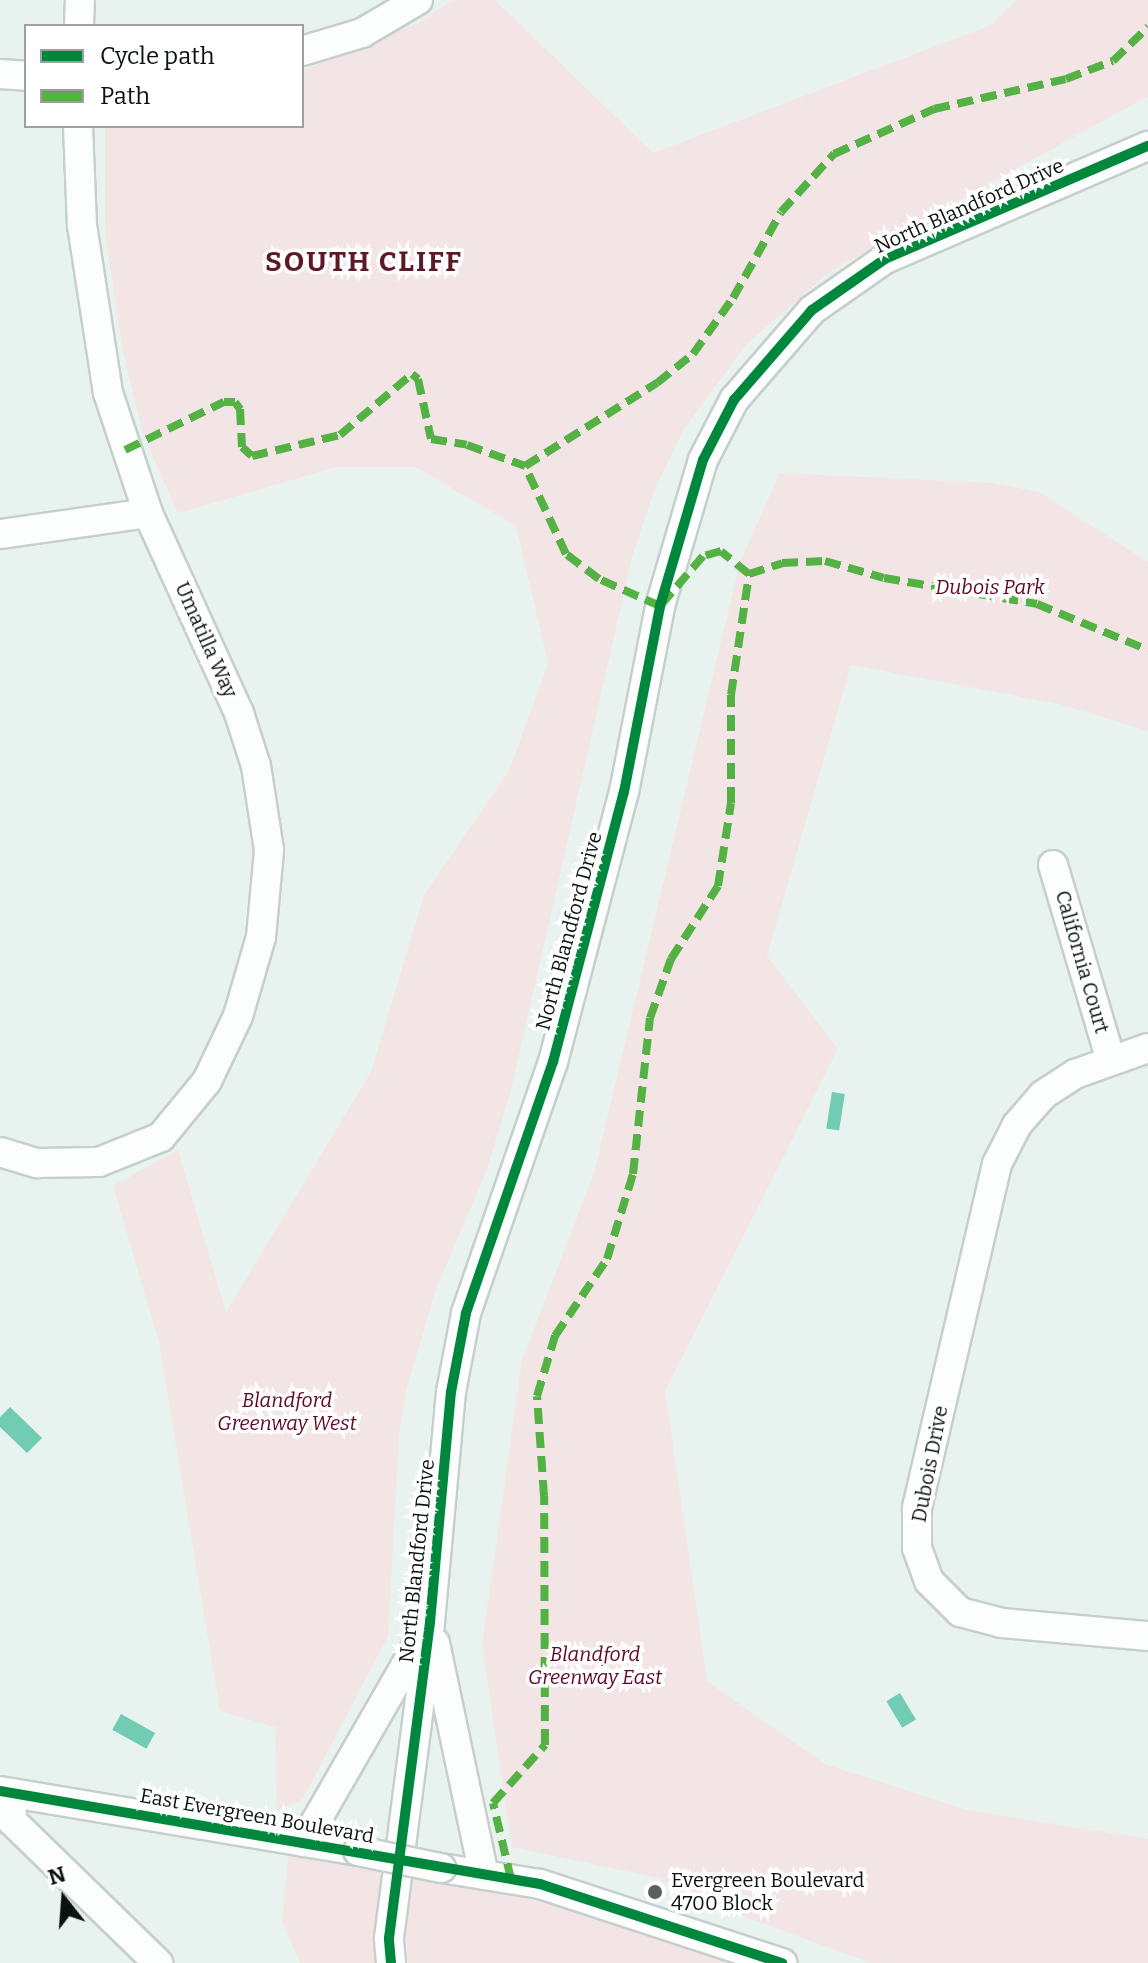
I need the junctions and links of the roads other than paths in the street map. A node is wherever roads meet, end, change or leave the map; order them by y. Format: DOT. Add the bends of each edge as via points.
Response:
graph roads {
  1 [pos="80,0"];
  2 [pos="418,0"];
  3 [pos="79,24"];
  4 [pos="304,50"];
  5 [pos="0,74"];
  6 [pos="24,76"];
  7 [pos="78,128"];
  8 [pos="1148,146"];
  9 [pos="148,513"];
  10 [pos="0,534"];
  11 [pos="1053,865"];
  12 [pos="1148,1048"];
  13 [pos="1110,1058"];
  14 [pos="0,1152"];
  15 [pos="430,1622"];
  16 [pos="1148,1636"];
  17 [pos="6,1792"];
  18 [pos="304,1842"];
  19 [pos="484,1875"];
  20 [pos="158,1963"];
  21 [pos="391,1963"];
  22 [pos="782,1963"];
  1 -- 3 [label="street"];
  2 -- 4 [label="street" via="362,33"];
  5 -- 6 [label="street"];
  7 -- 9 [label="street, Umatilla Way" via="82,226 108,393"];
  8 -- 15 [label="street, North Blandford Drive" via="885,259 812,310 734,400 703,460 660,606 624,792 553,1062 466,1313 451,1392"];
  9 -- 10 [label="street"];
  9 -- 14 [label="street, Umatilla Way" via="239,713 256,766 269,850 261,937 238,1016 207,1081 161,1137 99,1162 37,1163"];
  11 -- 13 [label="street, California Court"];
  12 -- 13 [label="street, Dubois Drive"];
  13 -- 16 [label="street, Dubois Drive" via="1043,1095 1017,1125 997,1164 917,1509 917,1548 929,1581 960,1612 1002,1623"];
  15 -- 18 [label="street"];
  15 -- 19 [label="street"];
  15 -- 21 [label="street, North Blandford Drive" via="389,1938"];
  17 -- 18 [label="street, East Evergreen Boulevard"];
  17 -- 20 [label="street" via="12,1821"];
  18 -- 19 [label="street, East Evergreen Boulevard, bridge"];
  19 -- 22 [label="street, East Evergreen Boulevard" via="540,1884"];
}
